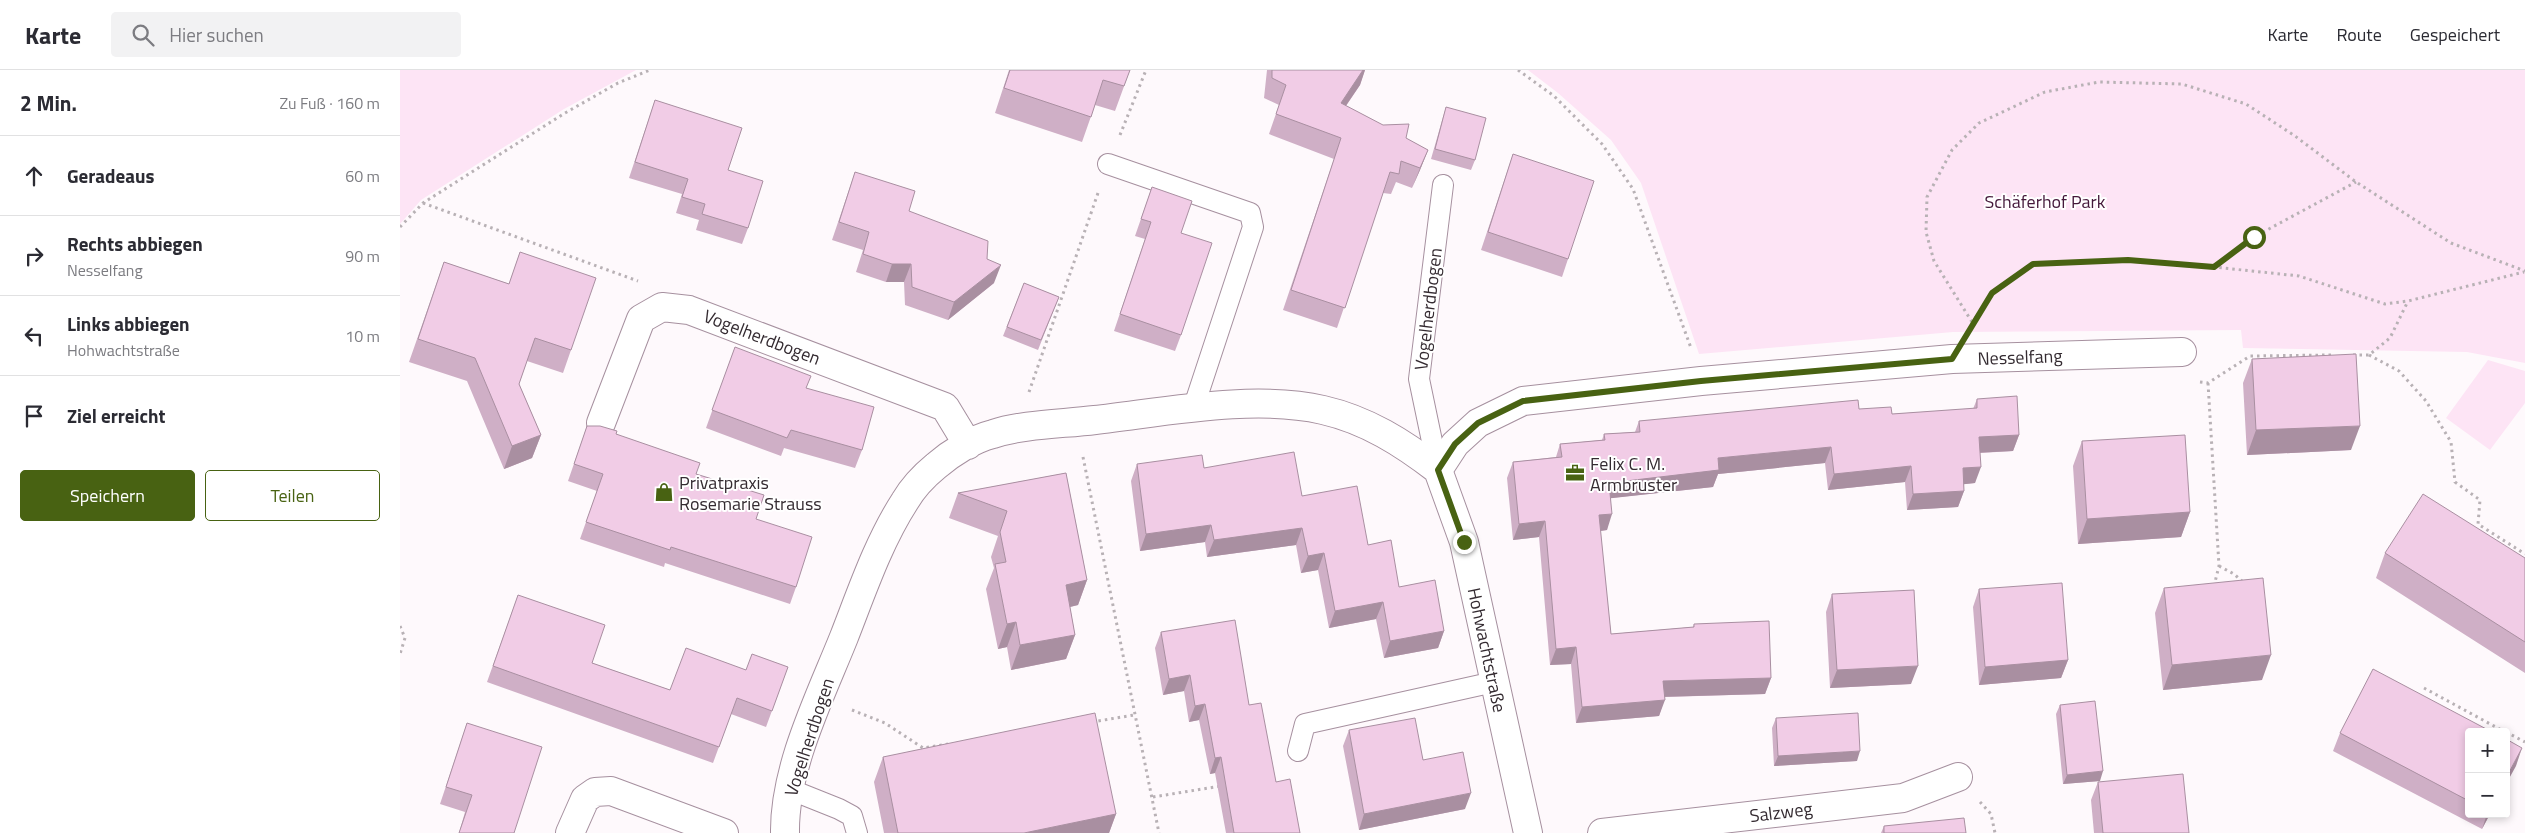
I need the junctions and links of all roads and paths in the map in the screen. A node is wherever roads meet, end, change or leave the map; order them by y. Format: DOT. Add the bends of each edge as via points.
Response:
graph roads {
  1 [pos="650,70"];
  2 [pos="1146,70"];
  3 [pos="1518,70"];
  4 [pos="1108,164"];
  5 [pos="2356,182"];
  6 [pos="1442,185"];
  7 [pos="423,203"];
  8 [pos="400,227"];
  9 [pos="2214,267"];
  10 [pos="2525,272"];
  11 [pos="2408,301"];
  12 [pos="662,307"];
  13 [pos="1972,323"];
  14 [pos="2182,352"];
  15 [pos="2369,354"];
  16 [pos="2339,355"];
  17 [pos="2349,355"];
  18 [pos="1952,359"];
  19 [pos="1701,381"];
  20 [pos="2208,383"];
  21 [pos="1193,409"];
  22 [pos="1078,422"];
  23 [pos="601,423"];
  24 [pos="1033,427"];
  25 [pos="968,445"];
  26 [pos="1438,470"];
  27 [pos="2525,554"];
  28 [pos="2219,566"];
  29 [pos="2249,587"];
  30 [pos="2212,590"];
  31 [pos="400,626"];
  32 [pos="400,654"];
  33 [pos="1494,682"];
  34 [pos="2424,688"];
  35 [pos="819,698"];
  36 [pos="1134,715"];
  37 [pos="1086,723"];
  38 [pos="2499,728"];
  39 [pos="2510,734"];
  40 [pos="2525,742"];
  41 [pos="951,744"];
  42 [pos="1298,751"];
  43 [pos="1958,777"];
  44 [pos="1227,785"];
  45 [pos="789,790"];
  46 [pos="1153,797"];
  47 [pos="570,833"];
  48 [pos="724,833"];
  49 [pos="785,833"];
  50 [pos="857,833"];
  51 [pos="1159,833"];
  52 [pos="1528,833"];
  53 [pos="1602,833"];
  1 -- 7 [label="path" via="618,83 565,113"];
  2 -- 4 [label="path"];
  3 -- 19 [label="path" via="1554,96 1602,144 1633,189"];
  4 -- 21 [label="lane" via="1250,213 1254,227"];
  4 -- 24 [label="path" via="1028,396"];
  5 -- 9 [label="path" via="2254,237"];
  5 -- 10 [label="path" via="2451,243"];
  5 -- 13 [label="path" via="2246,104 2182,84 2098,82 2045,92 1980,122 1952,150 1927,197 1926,232 1934,261"];
  6 -- 26 [label="lane, Vogelherdbogen" via="1419,380"];
  7 -- 8 [label="path"];
  7 -- 12 [label="path" via="641,282"];
  9 -- 11 [label="path" via="2299,276 2385,304"];
  9 -- 13 [label="path" via="2128,260 2033,264 1992,293"];
  10 -- 11 [label="path"];
  11 -- 15 [label="path" via="2390,338"];
  12 -- 23 [label="street" via="641,319"];
  12 -- 25 [label="street, Vogelherdbogen" via="689,310 945,407"];
  13 -- 18 [label="path"];
  14 -- 18 [label="street, Nesselfang"];
  14 -- 20 [label="path" via="2184,379"];
  15 -- 17 [label="path"];
  15 -- 27 [label="path" via="2399,371 2426,401 2451,442 2455,482 2480,500 2478,524"];
  16 -- 20 [label="path" via="2250,356"];
  18 -- 19 [label="street, Nesselfang"];
  19 -- 26 [label="street, Nesselfang" via="1523,401 1478,423 1455,444"];
  20 -- 28 [label="path"];
  21 -- 22 [label="street, Vogelherdbogen"];
  21 -- 26 [label="street, Vogelherdbogen" via="1267,404 1323,410 1373,427 1403,443"];
  22 -- 24 [label="street, Vogelherdbogen"];
  22 -- 36 [label="path"];
  24 -- 25 [label="street, Vogelherdbogen" via="993,434"];
  25 -- 35 [label="street, Vogelherdbogen" via="935,466 906,499 877,553"];
  26 -- 33 [label="street, Hohwachtstraße" via="1464,542"];
  28 -- 29 [label="path"];
  28 -- 30 [label="path"];
  31 -- 32 [label="path" via="405,638"];
  33 -- 42 [label="lane" via="1305,724"];
  33 -- 52 [label="street, Hohwachtstraße"];
  34 -- 38 [label="path"];
  35 -- 41 [label="path" via="885,723 923,748"];
  35 -- 45 [label="street, Vogelherdbogen"];
  36 -- 37 [label="path"];
  36 -- 46 [label="path"];
  39 -- 40 [label="path"];
  43 -- 53 [label="street, Salzweg" via="1903,798"];
  44 -- 46 [label="path"];
  45 -- 49 [label="street, Vogelherdbogen" via="784,813"];
  45 -- 50 [label="lane" via="852,816"];
  46 -- 51 [label="path"];
  47 -- 48 [label="street" via="585,799 595,792 611,791"];
}
